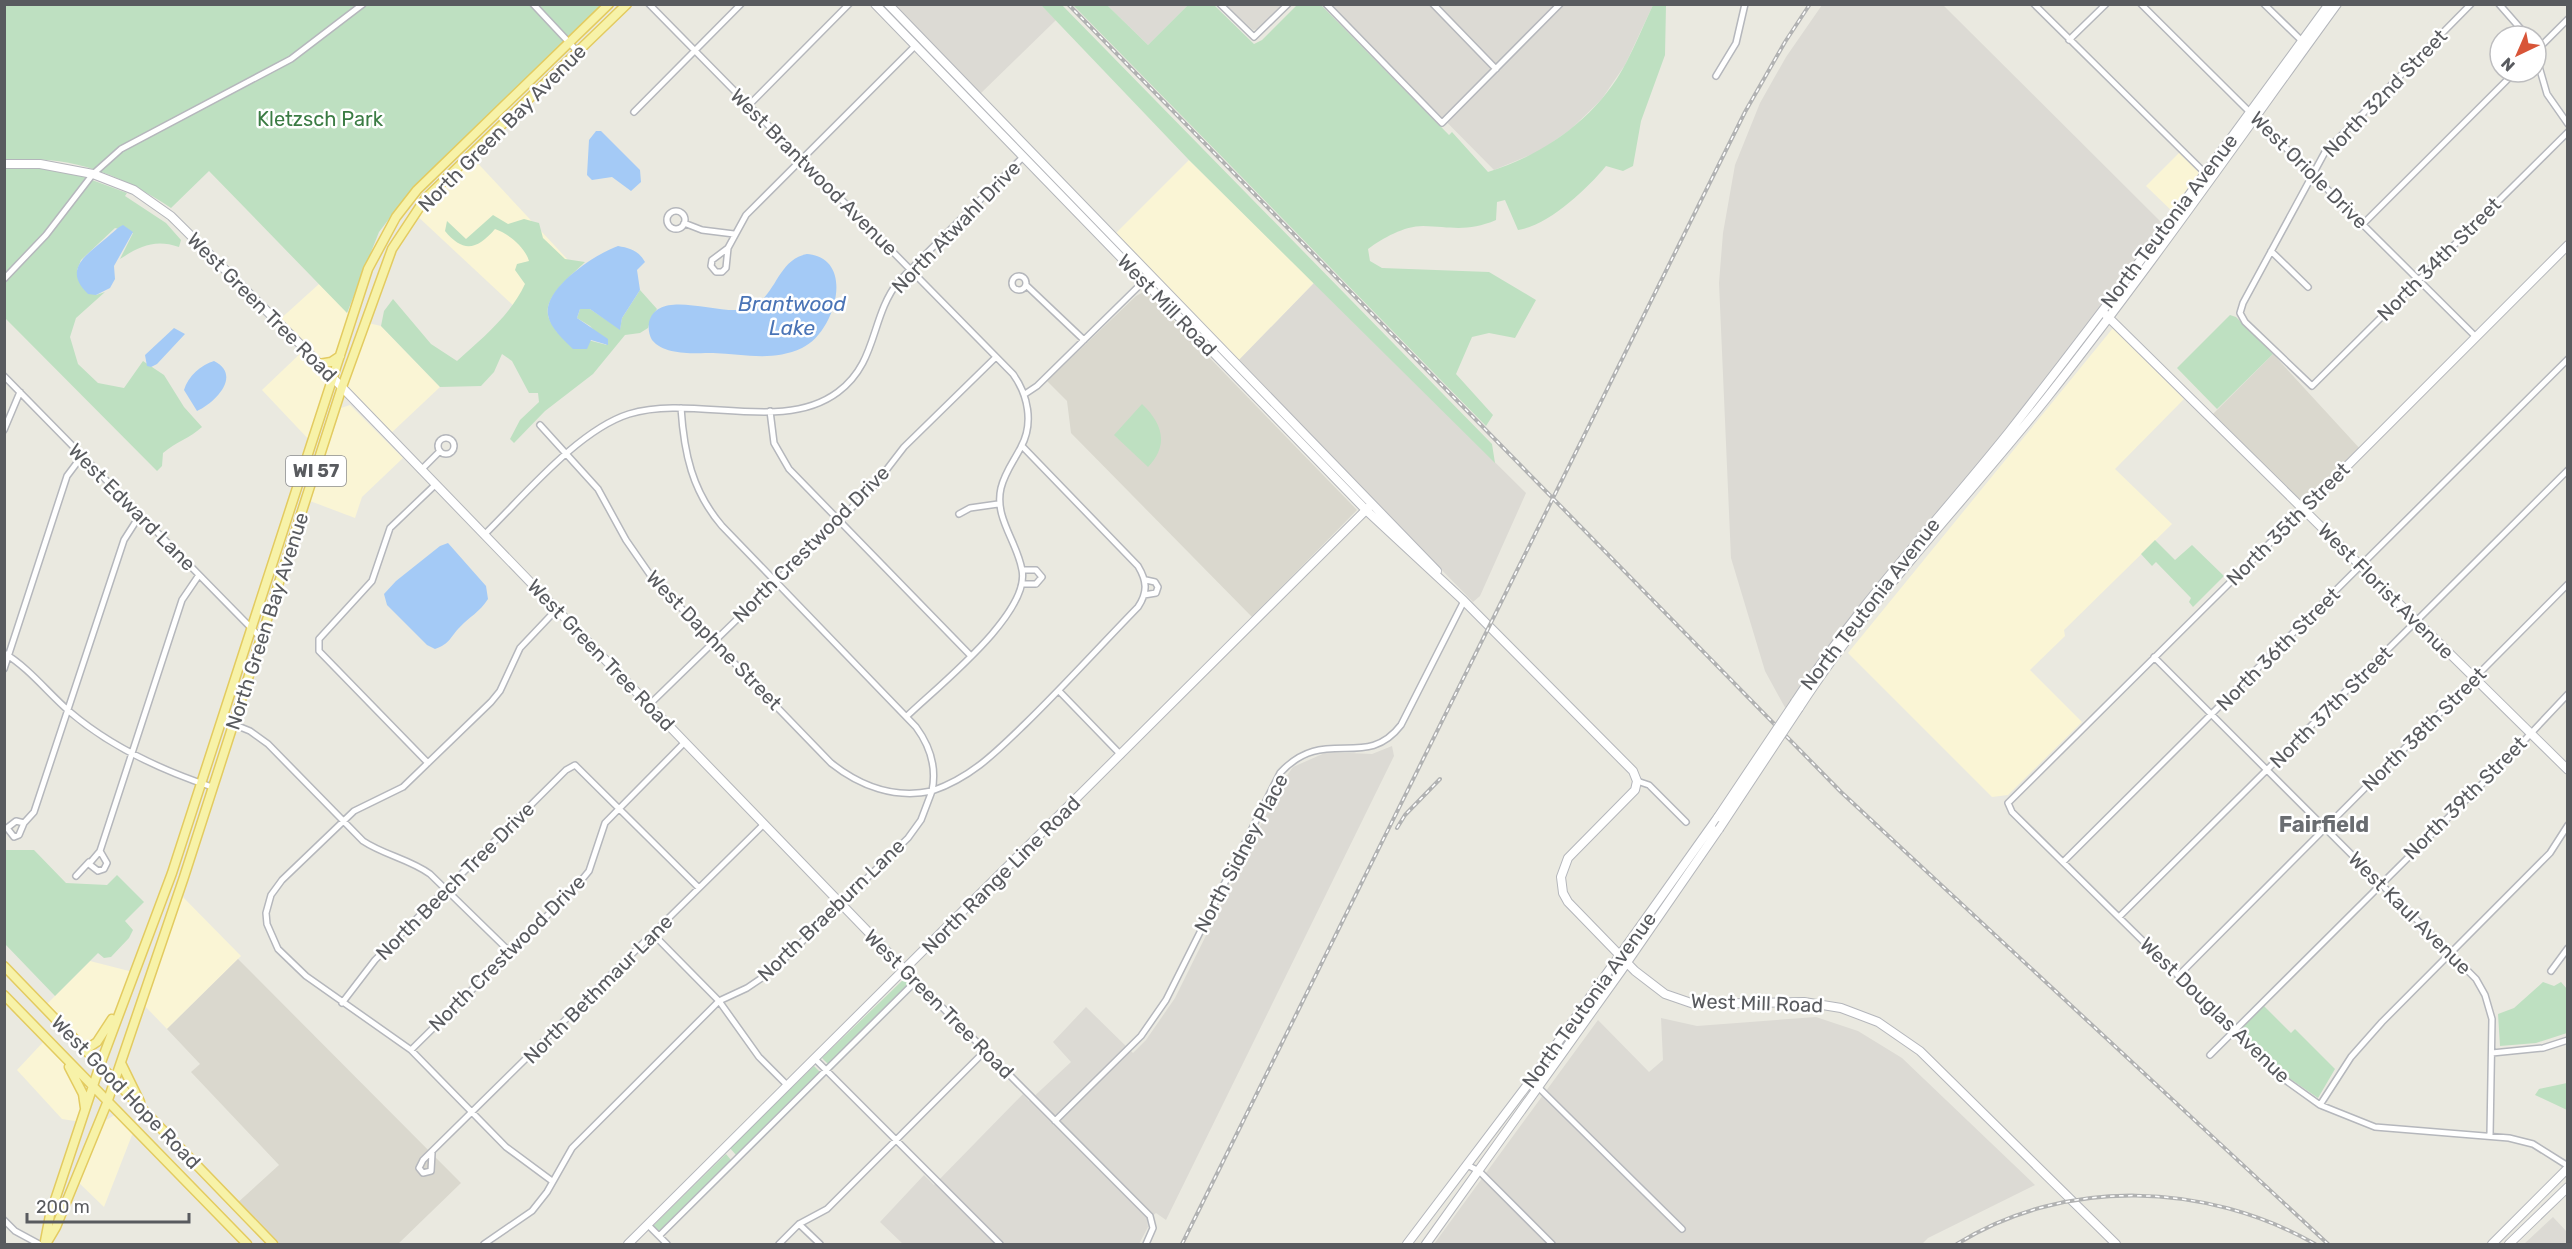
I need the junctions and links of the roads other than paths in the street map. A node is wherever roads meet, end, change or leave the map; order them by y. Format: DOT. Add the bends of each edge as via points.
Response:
graph roads {
  1 [pos="363,4"];
  2 [pos="533,4"];
  3 [pos="609,4"];
  4 [pos="627,4"];
  5 [pos="649,4"];
  6 [pos="741,4"];
  7 [pos="849,4"];
  8 [pos="875,4"];
  9 [pos="888,4"];
  10 [pos="1220,4"];
  11 [pos="1288,4"];
  12 [pos="1326,4"];
  13 [pos="1433,4"];
  14 [pos="1560,4"];
  15 [pos="1745,4"];
  16 [pos="2034,4"];
  17 [pos="2106,4"];
  18 [pos="2141,4"];
  19 [pos="2264,4"];
  20 [pos="2329,4"];
  21 [pos="2337,4"];
  22 [pos="2471,4"];
  23 [pos="2499,4"];
  24 [pos="2568,19"];
  25 [pos="2516,24"];
  26 [pos="921,39"];
  27 [pos="2548,39"];
  28 [pos="2069,40"];
  29 [pos="570,44"];
  30 [pos="2304,44"];
  31 [pos="915,46"];
  32 [pos="694,51"];
  33 [pos="578,52"];
  34 [pos="1497,69"];
  35 [pos="1716,76"];
  36 [pos="2503,84"];
  37 [pos="2544,84"];
  38 [pos="748,106"];
  39 [pos="634,112"];
  40 [pos="2253,114"];
  41 [pos="2568,124"];
  42 [pos="2568,132"];
  43 [pos="1030,151"];
  44 [pos="1023,158"];
  45 [pos="801,159"];
  46 [pos="4,164"];
  47 [pos="93,174"];
  48 [pos="2312,174"];
  49 [pos="2208,176"];
  50 [pos="684,223"];
  51 [pos="2363,224"];
  52 [pos="734,234"];
  53 [pos="2568,245"];
  54 [pos="728,248"];
  55 [pos="2271,251"];
  56 [pos="910,268"];
  57 [pos="1150,275"];
  58 [pos="4,279"];
  59 [pos="2418,279"];
  60 [pos="1143,281"];
  61 [pos="1026,285"];
  62 [pos="2308,287"];
  63 [pos="2101,311"];
  64 [pos="2108,317"];
  65 [pos="2476,337"];
  66 [pos="1084,340"];
  67 [pos="340,356"];
  68 [pos="996,357"];
  69 [pos="2568,359"];
  70 [pos="319,364"];
  71 [pos="4,376"];
  72 [pos="333,378"];
  73 [pos="2312,386"];
  74 [pos="342,387"];
  75 [pos="20,392"];
  76 [pos="1024,394"];
  77 [pos="681,408"];
  78 [pos="770,411"];
  79 [pos="540,425"];
  80 [pos="4,430"];
  81 [pos="1022,446"];
  82 [pos="440,451"];
  83 [pos="568,453"];
  84 [pos="82,456"];
  85 [pos="421,470"];
  86 [pos="2568,470"];
  87 [pos="435,485"];
  88 [pos="998,504"];
  89 [pos="1369,507"];
  90 [pos="2304,509"];
  91 [pos="959,514"];
  92 [pos="140,515"];
  93 [pos="840,520"];
  94 [pos="484,535"];
  95 [pos="2362,567"];
  96 [pos="1023,570"];
  97 [pos="199,575"];
  98 [pos="1146,580"];
  99 [pos="776,581"];
  100 [pos="1023,584"];
  101 [pos="2568,584"];
  102 [pos="1144,595"];
  103 [pos="1464,601"];
  104 [pos="556,610"];
  105 [pos="2416,621"];
  106 [pos="251,628"];
  107 [pos="260,637"];
  108 [pos="714,642"];
  109 [pos="7,654"];
  110 [pos="970,655"];
  111 [pos="2154,657"];
  112 [pos="4,669"];
  113 [pos="2474,677"];
  114 [pos="1060,692"];
  115 [pos="2568,694"];
  116 [pos="650,704"];
  117 [pos="1797,705"];
  118 [pos="68,710"];
  119 [pos="907,716"];
  120 [pos="2212,716"];
  121 [pos="223,720"];
  122 [pos="233,724"];
  123 [pos="2530,732"];
  124 [pos="685,742"];
  125 [pos="132,753"];
  126 [pos="1121,755"];
  127 [pos="428,763"];
  128 [pos="2568,770"];
  129 [pos="2268,771"];
  130 [pos="1637,781"];
  131 [pos="201,783"];
  132 [pos="213,786"];
  133 [pos="932,790"];
  134 [pos="2008,803"];
  135 [pos="620,807"];
  136 [pos="342,820"];
  137 [pos="1686,822"];
  138 [pos="24,823"];
  139 [pos="764,824"];
  140 [pos="2568,825"];
  141 [pos="2325,828"];
  142 [pos="100,851"];
  143 [pos="90,861"];
  144 [pos="2063,862"];
  145 [pos="76,876"];
  146 [pos="2381,882"];
  147 [pos="699,888"];
  148 [pos="447,889"];
  149 [pos="840,903"];
  150 [pos="2119,917"];
  151 [pos="653,934"];
  152 [pos="2568,948"];
  153 [pos="509,951"];
  154 [pos="2453,953"];
  155 [pos="1620,956"];
  156 [pos="1627,963"];
  157 [pos="4,966"];
  158 [pos="905,970"];
  159 [pos="2551,971"];
  160 [pos="2178,976"];
  161 [pos="916,981"];
  162 [pos="127,989"];
  163 [pos="4,995"];
  164 [pos="718,1001"];
  165 [pos="342,1003"];
  166 [pos="2233,1030"];
  167 [pos="2568,1040"];
  168 [pos="85,1050"];
  169 [pos="411,1050"];
  170 [pos="985,1051"];
  171 [pos="2492,1053"];
  172 [pos="2210,1055"];
  173 [pos="64,1058"];
  174 [pos="815,1059"];
  175 [pos="120,1061"];
  176 [pos="100,1065"];
  177 [pos="825,1070"];
  178 [pos="114,1079"];
  179 [pos="1531,1080"];
  180 [pos="788,1086"];
  181 [pos="92,1088"];
  182 [pos="1539,1088"];
  183 [pos="107,1103"];
  184 [pos="2320,1105"];
  185 [pos="85,1111"];
  186 [pos="118,1113"];
  187 [pos="473,1113"];
  188 [pos="148,1115"];
  189 [pos="1055,1121"];
  190 [pos="95,1131"];
  191 [pos="2490,1135"];
  192 [pos="894,1140"];
  193 [pos="725,1148"];
  194 [pos="432,1153"];
  195 [pos="735,1159"];
  196 [pos="1467,1165"];
  197 [pos="2568,1167"];
  198 [pos="1479,1171"];
  199 [pos="552,1181"];
  200 [pos="2568,1187"];
  201 [pos="4,1220"];
  202 [pos="799,1224"];
  203 [pos="648,1225"];
  204 [pos="1682,1229"];
  205 [pos="658,1236"];
  206 [pos="39,1245"];
  207 [pos="45,1245"];
  208 [pos="247,1245"];
  209 [pos="273,1245"];
  210 [pos="483,1245"];
  211 [pos="628,1245"];
  212 [pos="667,1245"];
  213 [pos="779,1245"];
  214 [pos="820,1245"];
  215 [pos="1000,1245"];
  216 [pos="1146,1245"];
  217 [pos="1407,1245"];
  218 [pos="1426,1245"];
  219 [pos="1552,1245"];
  220 [pos="2116,1245"];
  221 [pos="2492,1245"];
  222 [pos="2509,1245"];
  1 -- 47 [label="street" via="291,59 121,149"];
  2 -- 29 [label="street"];
  3 -- 29 [label="main road, North Green Bay Avenue / WI 57"];
  4 -- 33 [label="main road, North Green Bay Avenue / WI 57"];
  5 -- 32 [label="street, West Brantwood Avenue"];
  6 -- 32 [label="street"];
  7 -- 38 [label="street"];
  8 -- 31 [label="main road, West Mill Road"];
  9 -- 26 [label="main road, West Mill Road"];
  10 -- 11 [label="street" via="1254,37"];
  12 -- 34 [label="street" via="1442,123"];
  13 -- 34 [label="street"];
  14 -- 34 [label="street"];
  15 -- 35 [label="street" via="1736,43"];
  16 -- 28 [label="street"];
  17 -- 28 [label="street"];
  18 -- 40 [label="street, West Oriole Drive"];
  19 -- 30 [label="street"];
  20 -- 30 [label="main road, North Teutonia Avenue"];
  21 -- 30 [label="main road, North Teutonia Avenue"];
  22 -- 48 [label="street, North 32nd Street" via="2329,147"];
  23 -- 25 [label="street"];
  24 -- 27 [label="street"];
  26 -- 31 [label="street"];
  26 -- 43 [label="main road, West Mill Road"];
  28 -- 49 [label="street"];
  29 -- 33 [label="street"];
  29 -- 67 [label="main road, North Green Bay Avenue / WI 57" via="417,190 396,217 368,269"];
  30 -- 40 [label="main road, North Teutonia Avenue"];
  31 -- 44 [label="main road, West Mill Road"];
  31 -- 45 [label="street"];
  32 -- 38 [label="street, West Brantwood Avenue"];
  32 -- 39 [label="street"];
  33 -- 74 [label="main road, North Green Bay Avenue / WI 57" via="425,199 407,222 380,274"];
  36 -- 51 [label="street"];
  37 -- 41 [label="street"];
  38 -- 45 [label="street, West Brantwood Avenue"];
  40 -- 48 [label="street, West Oriole Drive"];
  40 -- 49 [label="main road, North Teutonia Avenue"];
  42 -- 59 [label="street, North 34th Street"];
  43 -- 44 [label="street, North Atwahl Drive"];
  43 -- 57 [label="main road, West Mill Road"];
  44 -- 56 [label="street, North Atwahl Drive"];
  44 -- 60 [label="main road, West Mill Road"];
  45 -- 52 [label="street" via="746,215"];
  45 -- 56 [label="street, West Brantwood Avenue"];
  46 -- 47 [label="main road, West Green Tree Road" via="40,164"];
  47 -- 58 [label="street" via="46,235"];
  47 -- 70 [label="main road, West Green Tree Road" via="134,190 171,216"];
  48 -- 51 [label="street, West Oriole Drive"];
  48 -- 55 [label="street, North 32nd Street"];
  49 -- 63 [label="main road, North Teutonia Avenue"];
  49 -- 64 [label="main road, North Teutonia Avenue"];
  50 -- 52 [label="street"];
  51 -- 59 [label="street, West Oriole Drive"];
  52 -- 54 [label="street"];
  53 -- 65 [label="main road, North 35th Street"];
  54 -- 54 [label="street" via="712,260 716,272 726,268"];
  55 -- 62 [label="street"];
  55 -- 73 [label="street, North 32nd Street" via="2240,313"];
  56 -- 68 [label="street, West Brantwood Avenue"];
  56 -- 78 [label="street, North Atwahl Drive" via="891,290 866,360 851,380 837,393 815,404"];
  57 -- 60 [label="street"];
  57 -- 89 [label="main road, West Mill Road"];
  59 -- 65 [label="street, West Oriole Drive"];
  59 -- 73 [label="street, North 34th Street"];
  60 -- 66 [label="street"];
  60 -- 89 [label="main road, West Mill Road"];
  61 -- 66 [label="street"];
  63 -- 64 [label="main road, West Florist Avenue"];
  63 -- 117 [label="main road, North Teutonia Avenue" via="1998,446 1849,625"];
  64 -- 90 [label="main road, West Florist Avenue"];
  64 -- 117 [label="main road, North Teutonia Avenue" via="2045,400 1866,614"];
  65 -- 90 [label="main road, North 35th Street"];
  66 -- 76 [label="street"];
  67 -- 70 [label="main road"];
  67 -- 72 [label="main road, North Green Bay Avenue / WI 57"];
  68 -- 76 [label="street, West Brantwood Avenue" via="1013,374"];
  68 -- 93 [label="street, North Crestwood Drive" via="904,447 874,486"];
  69 -- 95 [label="street, North 36th Street"];
  70 -- 72 [label="main road, West Green Tree Road"];
  71 -- 75 [label="street, West Edward Lane"];
  72 -- 74 [label="main road, West Green Tree Road"];
  72 -- 106 [label="main road, North Green Bay Avenue / WI 57"];
  74 -- 85 [label="main road, West Green Tree Road"];
  74 -- 107 [label="main road, North Green Bay Avenue / WI 57"];
  75 -- 80 [label="street"];
  75 -- 84 [label="street, West Edward Lane"];
  76 -- 81 [label="street" via="1028,424"];
  77 -- 78 [label="street, North Atwahl Drive"];
  77 -- 83 [label="street, North Atwahl Drive" via="650,409 618,418"];
  77 -- 99 [label="street" via="684,448 700,495 714,516"];
  78 -- 93 [label="street" via="774,443 789,469"];
  79 -- 83 [label="street, West Daphne Street"];
  81 -- 88 [label="street" via="1004,477"];
  81 -- 98 [label="street" via="1134,561"];
  82 -- 85 [label="street"];
  83 -- 94 [label="street, North Atwahl Drive"];
  83 -- 108 [label="street, West Daphne Street" via="598,489 645,568"];
  84 -- 92 [label="street, West Edward Lane"];
  84 -- 109 [label="street" via="67,476"];
  85 -- 87 [label="main road, West Green Tree Road"];
  86 -- 105 [label="street, North 37th Street"];
  87 -- 94 [label="main road, West Green Tree Road"];
  87 -- 127 [label="street" via="390,528 372,581 319,639 319,651"];
  88 -- 91 [label="street" via="970,508"];
  88 -- 96 [label="street"];
  89 -- 103 [label="main road, West Mill Road"];
  89 -- 126 [label="main road, North Range Line Road"];
  90 -- 95 [label="main road, West Florist Avenue"];
  90 -- 111 [label="street, North 35th Street"];
  92 -- 97 [label="street, West Edward Lane"];
  92 -- 118 [label="street" via="124,540"];
  93 -- 99 [label="street, North Crestwood Drive"];
  93 -- 110 [label="street"];
  94 -- 104 [label="main road, West Green Tree Road"];
  95 -- 105 [label="main road, West Florist Avenue"];
  95 -- 120 [label="street, North 36th Street"];
  96 -- 100 [label="street"];
  96 -- 100 [label="street" via="1036,570 1042,577 1036,584"];
  97 -- 106 [label="street, West Edward Lane"];
  97 -- 125 [label="street" via="182,600"];
  98 -- 102 [label="street"];
  98 -- 102 [label="street" via="1158,587 1156,593"];
  99 -- 108 [label="street, North Crestwood Drive"];
  99 -- 119 [label="street"];
  100 -- 110 [label="street" via="1005,620"];
  101 -- 113 [label="street, North 38th Street"];
  102 -- 114 [label="street" via="1138,607"];
  103 -- 130 [label="main road, West Mill Road" via="1625,760"];
  103 -- 189 [label="street, North Sidney Place" via="1391,738 1372,748 1312,750 1280,773 1166,1000 1141,1036"];
  104 -- 116 [label="main road, West Green Tree Road"];
  104 -- 127 [label="street" via="520,648 496,696"];
  105 -- 113 [label="main road, West Florist Avenue"];
  105 -- 129 [label="street, North 37th Street"];
  106 -- 107 [label="street, West Edward Lane"];
  106 -- 121 [label="main road, North Green Bay Avenue / WI 57"];
  107 -- 122 [label="main road, North Green Bay Avenue / WI 57"];
  108 -- 116 [label="street, North Crestwood Drive"];
  108 -- 133 [label="street, West Daphne Street" via="831,763 850,777 885,791"];
  109 -- 112 [label="street"];
  109 -- 118 [label="street"];
  110 -- 119 [label="street"];
  111 -- 120 [label="street, West Kaul Avenue"];
  111 -- 134 [label="street, North 35th Street"];
  113 -- 123 [label="main road, West Florist Avenue"];
  113 -- 141 [label="street, North 38th Street" via="2446,710"];
  114 -- 126 [label="street"];
  114 -- 133 [label="street" via="974,771"];
  115 -- 123 [label="street, North 39th Street"];
  116 -- 124 [label="main road, West Green Tree Road"];
  117 -- 155 [label="main road, North Teutonia Avenue, bridge"];
  117 -- 156 [label="main road, North Teutonia Avenue, bridge" via="1719,829"];
  118 -- 125 [label="street"];
  118 -- 138 [label="street" via="38,801"];
  119 -- 133 [label="street" via="929,749 935,777"];
  120 -- 129 [label="street, West Kaul Avenue"];
  120 -- 144 [label="street, North 36th Street"];
  121 -- 122 [label="street"];
  121 -- 131 [label="main road, North Green Bay Avenue / WI 57"];
  122 -- 132 [label="main road, North Green Bay Avenue / WI 57"];
  122 -- 136 [label="street" via="268,744"];
  123 -- 128 [label="main road, West Florist Avenue"];
  123 -- 146 [label="street, North 39th Street"];
  124 -- 135 [label="street, North Crestwood Drive"];
  124 -- 139 [label="main road, West Green Tree Road"];
  125 -- 131 [label="street"];
  125 -- 142 [label="street"];
  126 -- 158 [label="main road, North Range Line Road"];
  127 -- 136 [label="street" via="403,787 364,804"];
  129 -- 141 [label="street, West Kaul Avenue"];
  129 -- 150 [label="street, North 37th Street"];
  130 -- 137 [label="street" via="1649,785"];
  130 -- 155 [label="main road, West Mill Road" via="1632,794 1568,858 1561,878 1568,902"];
  131 -- 132 [label="street"];
  131 -- 162 [label="main road, North Green Bay Avenue / WI 57" via="172,873"];
  132 -- 175 [label="main road, North Green Bay Avenue / WI 57"];
  133 -- 149 [label="street, North Braeburn Lane" via="913,832"];
  134 -- 144 [label="street, West Douglas Avenue" via="2012,812"];
  135 -- 147 [label="street"];
  135 -- 148 [label="street, North Beech Tree Drive" via="574,765"];
  135 -- 153 [label="street, North Crestwood Drive" via="605,823 589,871"];
  136 -- 148 [label="street" via="373,848 415,864"];
  136 -- 165 [label="street" via="282,880 271,895 266,913 268,931 278,949"];
  139 -- 147 [label="street, North Bethmaur Lane"];
  139 -- 149 [label="main road, West Green Tree Road"];
  140 -- 154 [label="street" via="2550,853"];
  141 -- 146 [label="street, West Kaul Avenue"];
  141 -- 160 [label="street, North 38th Street"];
  142 -- 143 [label="street"];
  142 -- 143 [label="street" via="107,863 104,869 95,870"];
  143 -- 145 [label="street"];
  144 -- 150 [label="street, West Douglas Avenue"];
  146 -- 154 [label="street, West Kaul Avenue"];
  146 -- 166 [label="street, North 39th Street"];
  147 -- 151 [label="street, North Bethmaur Lane"];
  148 -- 153 [label="street"];
  148 -- 165 [label="street, North Beech Tree Drive" via="375,960"];
  149 -- 158 [label="main road, West Green Tree Road"];
  149 -- 164 [label="street, North Braeburn Lane" via="772,971"];
  150 -- 160 [label="street, West Douglas Avenue"];
  151 -- 164 [label="street"];
  151 -- 187 [label="street, North Bethmaur Lane"];
  152 -- 159 [label="street"];
  153 -- 169 [label="street, North Crestwood Drive"];
  154 -- 171 [label="street, West Kaul Avenue" via="2485,995 2492,1019"];
  154 -- 184 [label="street" via="2351,1057"];
  155 -- 156 [label="main road, West Mill Road"];
  155 -- 179 [label="main road, North Teutonia Avenue"];
  156 -- 182 [label="main road, North Teutonia Avenue"];
  156 -- 220 [label="main road, West Mill Road" via="1665,994 1694,1004 1812,1003 1848,1010 1885,1026 1920,1051"];
  157 -- 168 [label="main road, West Good Hope Road"];
  158 -- 161 [label="street, West Green Tree Road"];
  158 -- 174 [label="main road, North Range Line Road"];
  160 -- 166 [label="street, West Douglas Avenue"];
  161 -- 170 [label="street, West Green Tree Road"];
  161 -- 177 [label="street"];
  162 -- 168 [label="main road" via="100,1039"];
  162 -- 176 [label="main road, North Green Bay Avenue / WI 57"];
  163 -- 173 [label="main road, West Good Hope Road"];
  164 -- 180 [label="street" via="759,1056"];
  164 -- 199 [label="street, North Braeburn Lane" via="572,1148"];
  165 -- 169 [label="street"];
  166 -- 172 [label="street, North 39th Street"];
  166 -- 184 [label="street, West Douglas Avenue" via="2281,1077"];
  167 -- 171 [label="street" via="2543,1048"];
  168 -- 176 [label="main road, West Good Hope Road"];
  169 -- 187 [label="street"];
  170 -- 189 [label="street, West Green Tree Road"];
  170 -- 192 [label="street"];
  171 -- 191 [label="street, West Kaul Avenue"];
  173 -- 181 [label="main road, West Good Hope Road"];
  173 -- 185 [label="main road" via="83,1094"];
  174 -- 177 [label="street"];
  174 -- 180 [label="main road, North Range Line Road"];
  175 -- 178 [label="main road, North Green Bay Avenue / WI 57"];
  175 -- 188 [label="main road"];
  176 -- 178 [label="main road, West Good Hope Road"];
  176 -- 181 [label="main road, North Green Bay Avenue / WI 57"];
  177 -- 192 [label="street"];
  177 -- 195 [label="street"];
  178 -- 183 [label="main road, North Green Bay Avenue / WI 57"];
  178 -- 188 [label="main road, West Good Hope Road"];
  179 -- 182 [label="street"];
  179 -- 196 [label="main road, North Teutonia Avenue"];
  180 -- 193 [label="main road, North Range Line Road"];
  181 -- 183 [label="main road, West Good Hope Road"];
  181 -- 185 [label="main road, North Green Bay Avenue / WI 57"];
  182 -- 198 [label="main road, North Teutonia Avenue"];
  182 -- 204 [label="street"];
  183 -- 186 [label="main road, West Good Hope Road"];
  183 -- 190 [label="main road, North Green Bay Avenue / WI 57"];
  184 -- 191 [label="street, West Douglas Avenue" via="2375,1127"];
  185 -- 207 [label="main road, North Green Bay Avenue / WI 57" via="50,1215"];
  186 -- 190 [label="main road" via="108,1117"];
  186 -- 208 [label="main road, West Good Hope Road"];
  187 -- 194 [label="street, North Bethmaur Lane"];
  187 -- 199 [label="street" via="506,1148"];
  188 -- 209 [label="main road, West Good Hope Road"];
  189 -- 216 [label="street, West Green Tree Road" via="1144,1210 1154,1224"];
  190 -- 207 [label="main road, North Green Bay Avenue / WI 57"];
  191 -- 197 [label="street, West Douglas Avenue" via="2533,1144"];
  192 -- 202 [label="street" via="826,1209"];
  192 -- 215 [label="street"];
  193 -- 195 [label="street"];
  193 -- 203 [label="main road, North Range Line Road"];
  195 -- 205 [label="street"];
  196 -- 198 [label="street"];
  196 -- 217 [label="main road, North Teutonia Avenue"];
  197 -- 221 [label="main road"];
  198 -- 218 [label="main road, North Teutonia Avenue"];
  198 -- 219 [label="street"];
  199 -- 210 [label="street, North Braeburn Lane" via="532,1211"];
  200 -- 222 [label="main road"];
  201 -- 206 [label="street"];
  202 -- 213 [label="street"];
  202 -- 214 [label="street"];
  203 -- 205 [label="street"];
  203 -- 211 [label="main road, North Range Line Road"];
  205 -- 212 [label="street"];
}
